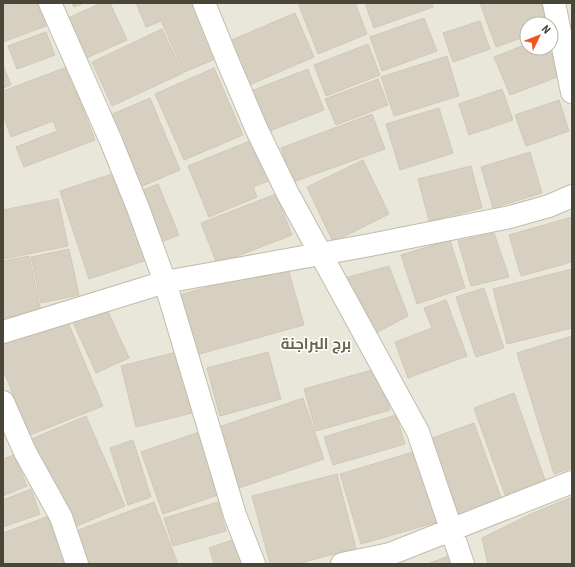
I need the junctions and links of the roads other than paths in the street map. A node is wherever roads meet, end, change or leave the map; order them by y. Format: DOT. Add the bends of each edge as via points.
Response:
graph roads {
  1 [pos="50,3"];
  2 [pos="204,3"];
  3 [pos="554,3"];
  4 [pos="572,92"];
  5 [pos="572,196"];
  6 [pos="321,254"];
  7 [pos="165,282"];
  8 [pos="3,332"];
  9 [pos="3,404"];
  10 [pos="572,482"];
  11 [pos="452,530"];
  12 [pos="77,564"];
  13 [pos="254,564"];
  14 [pos="342,564"];
  15 [pos="463,564"];
  1 -- 7 [label="street" via="138,208"];
  2 -- 6 [label="street" via="258,130 288,194"];
  3 -- 4 [label="street"];
  5 -- 6 [label="street" via="549,206 510,216"];
  6 -- 7 [label="street"];
  6 -- 11 [label="street" via="418,432"];
  7 -- 8 [label="street"];
  7 -- 13 [label="street" via="235,515"];
  9 -- 12 [label="street" via="25,452 61,517"];
  10 -- 11 [label="street"];
  11 -- 14 [label="street" via="390,554"];
  11 -- 15 [label="street"];
}
